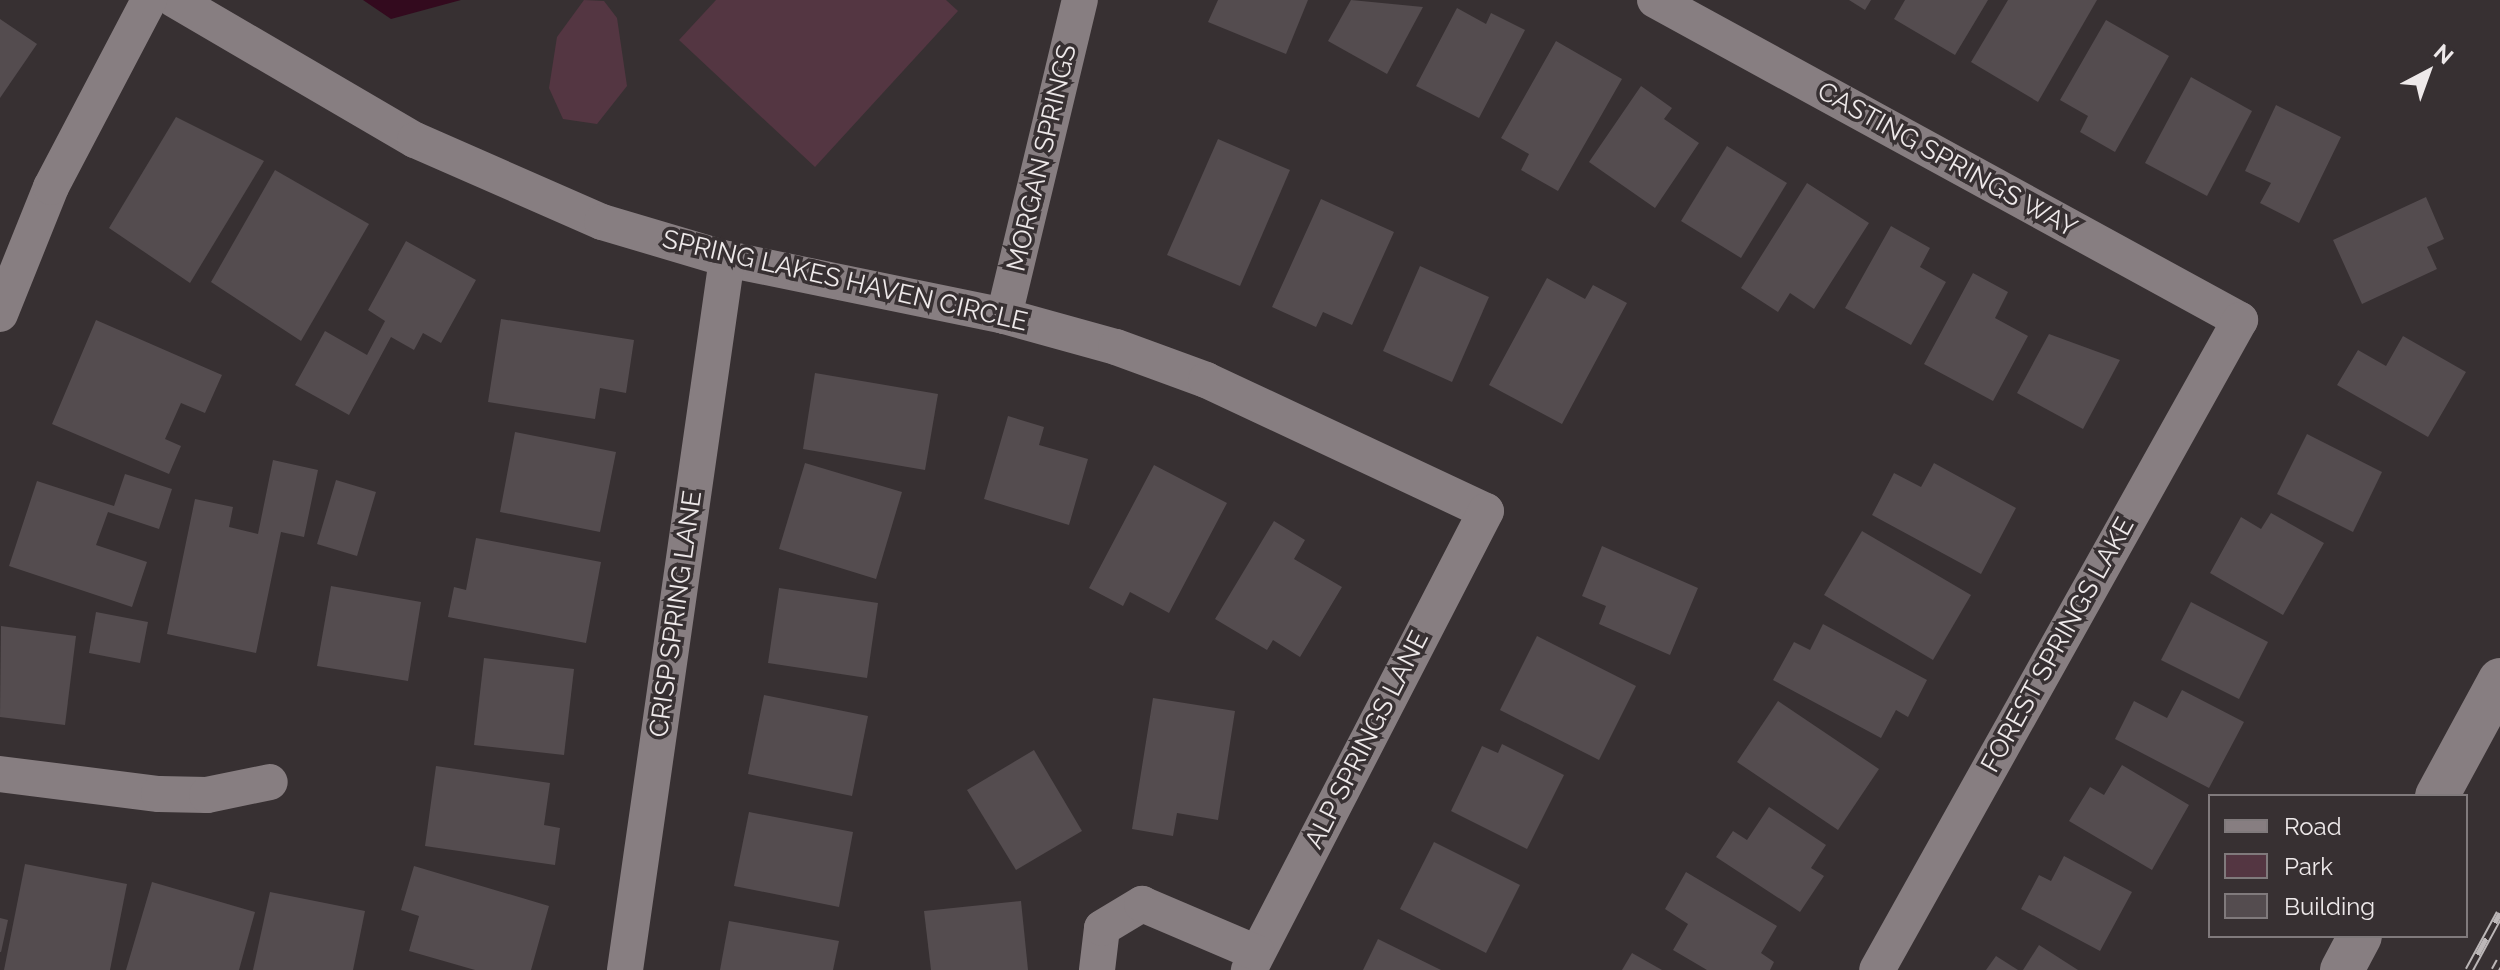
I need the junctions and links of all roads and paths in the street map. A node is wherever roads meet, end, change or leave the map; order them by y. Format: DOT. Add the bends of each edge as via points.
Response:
graph roads {
  1 [pos="149,0"];
  2 [pos="175,0"];
  3 [pos="1080,0"];
  4 [pos="1655,0"];
  5 [pos="727,259"];
  6 [pos="0,314"];
  7 [pos="1004,316"];
  8 [pos="2240,320"];
  9 [pos="1486,511"];
  10 [pos="2500,680"];
  11 [pos="0,774"];
  12 [pos="270,782"];
  13 [pos="2438,794"];
  14 [pos="2359,938"];
  15 [pos="1253,961"];
  16 [pos="625,970"];
  17 [pos="1097,970"];
  18 [pos="1877,970"];
  19 [pos="2342,970"];
  1 -- 6 [label="street" via="51,187"];
  2 -- 5 [label="street, SPRING LAKES HAVEN CIRCLE" via="415,140 602,222"];
  3 -- 7 [label="street, MORGAN SPRINGS"];
  4 -- 8 [label="street, CASTING SPRINGS WAY"];
  5 -- 7 [label="street, SPRING LAKES HAVEN CIRCLE"];
  5 -- 16 [label="street, CRISP SPRING LANE"];
  7 -- 9 [label="street, SPRING LAKES HAVEN CIRCLE" via="1206,380"];
  8 -- 18 [label="street, FOREST SPRINGS LAKE"];
  9 -- 15 [label="street, ALP SPRINGS LANE"];
  10 -- 13 [label="main road"];
  11 -- 12 [label="street" via="159,794 207,795"];
  14 -- 19 [label="main road"];
  15 -- 17 [label="street" via="1142,904 1102,928"];
}
